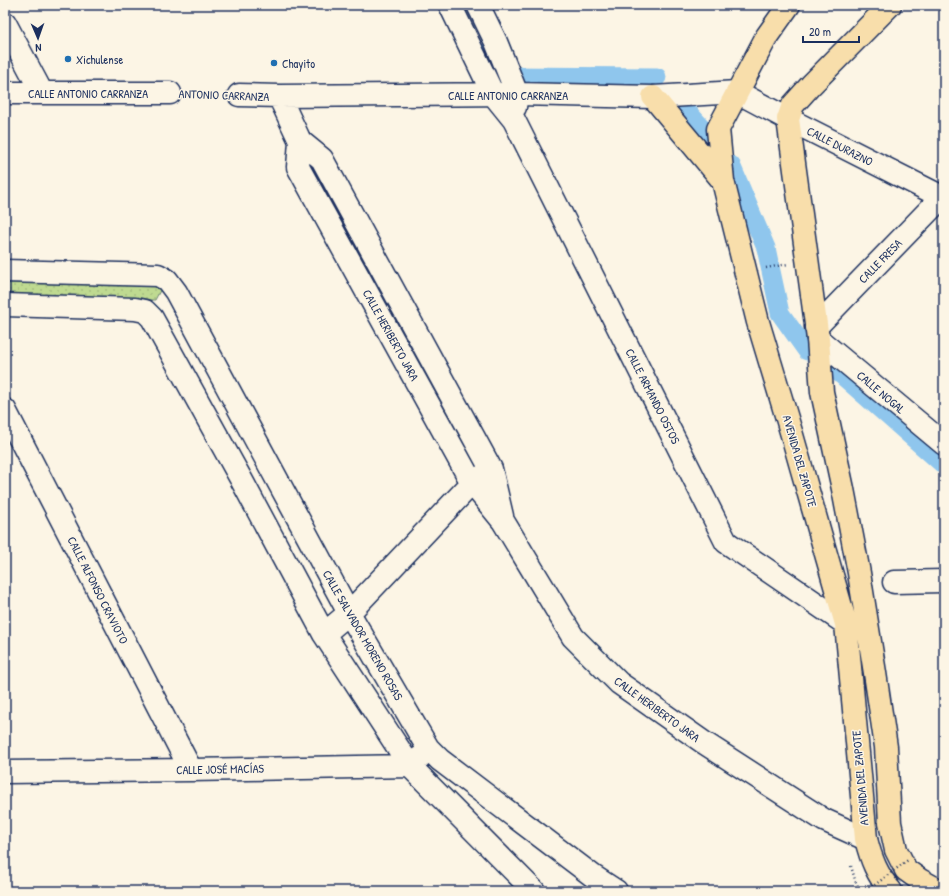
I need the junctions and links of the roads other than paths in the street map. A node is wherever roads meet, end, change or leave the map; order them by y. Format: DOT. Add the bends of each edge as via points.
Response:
graph roads {
  1 [pos="450,5"];
  2 [pos="478,5"];
  3 [pos="789,5"];
  4 [pos="890,5"];
  5 [pos="5,23"];
  6 [pos="737,92"];
  7 [pos="5,93"];
  8 [pos="42,93"];
  9 [pos="170,93"];
  10 [pos="493,94"];
  11 [pos="517,94"];
  12 [pos="238,95"];
  13 [pos="279,96"];
  14 [pos="654,97"];
  15 [pos="514,120"];
  16 [pos="788,120"];
  17 [pos="300,141"];
  18 [pos="723,181"];
  19 [pos="943,197"];
  20 [pos="5,271"];
  21 [pos="5,305"];
  22 [pos="186,314"];
  23 [pos="159,331"];
  24 [pos="817,333"];
  25 [pos="5,410"];
  26 [pos="944,444"];
  27 [pos="491,469"];
  28 [pos="472,483"];
  29 [pos="503,521"];
  30 [pos="944,581"];
  31 [pos="894,582"];
  32 [pos="349,613"];
  33 [pos="846,624"];
  34 [pos="324,634"];
  35 [pos="428,748"];
  36 [pos="410,766"];
  37 [pos="191,770"];
  38 [pos="5,772"];
  39 [pos="866,839"];
  40 [pos="534,891"];
  41 [pos="616,891"];
  42 [pos="891,891"];
  43 [pos="940,891"];
  1 -- 10 [label="street, CALLE ARMANDO OSTOS"];
  2 -- 11 [label="street"];
  3 -- 6 [label="main road, AVENIDA DEL ZAPOTE" via="767,36"];
  4 -- 16 [label="main road" via="793,105"];
  5 -- 8 [label="street"];
  6 -- 14 [label="street, CALLE ANTONIO CARRANZA"];
  6 -- 16 [label="street, CALLE DURAZNO"];
  6 -- 18 [label="main road, AVENIDA DEL ZAPOTE" via="718,129"];
  7 -- 8 [label="street, CALLE ANTONIO CARRANZA"];
  8 -- 9 [label="street, CALLE ANTONIO CARRANZA"];
  10 -- 11 [label="street, CALLE ANTONIO CARRANZA"];
  10 -- 13 [label="street, CALLE ANTONIO CARRANZA"];
  10 -- 15 [label="street, CALLE ARMANDO OSTOS"];
  11 -- 14 [label="street, CALLE ANTONIO CARRANZA"];
  11 -- 15 [label="street"];
  12 -- 13 [label="street, ANTONIO CARRANZA"];
  13 -- 17 [label="street, CALLE HERIBERTO JARA"];
  14 -- 18 [label="main road"];
  15 -- 33 [label="street, CALLE ARMANDO OSTOS" via="726,542"];
  16 -- 19 [label="street, CALLE DURAZNO"];
  16 -- 24 [label="main road"];
  17 -- 27 [label="street, CALLE HERIBERTO JARA" via="322,158"];
  17 -- 28 [label="street, CALLE HERIBERTO JARA" via="298,167"];
  18 -- 33 [label="main road, AVENIDA DEL ZAPOTE" via="758,322"];
  19 -- 24 [label="street, CALLE FRESA"];
  20 -- 22 [label="street, CALLE SALVADOR MORENO ROSAS" via="158,275 167,280 176,292"];
  21 -- 23 [label="street" via="136,308 145,311"];
  22 -- 23 [label="street"];
  22 -- 32 [label="street, CALLE SALVADOR MORENO ROSAS"];
  23 -- 34 [label="street"];
  24 -- 26 [label="street, CALLE NOGAL"];
  24 -- 43 [label="main road" via="822,392 843,488 875,673 886,747 890,823 896,850 906,870"];
  25 -- 37 [label="street, CALLE ALFONSO CRAVIOTO"];
  27 -- 28 [label="street"];
  27 -- 29 [label="street, CALLE HERIBERTO JARA"];
  28 -- 29 [label="street, CALLE HERIBERTO JARA"];
  28 -- 32 [label="street"];
  29 -- 39 [label="street, CALLE HERIBERTO JARA" via="573,637 619,683 703,742 824,820"];
  30 -- 31 [label="street"];
  32 -- 34 [label="street"];
  32 -- 35 [label="street, CALLE SALVADOR MORENO ROSAS"];
  33 -- 39 [label="main road, AVENIDA DEL ZAPOTE"];
  34 -- 36 [label="street"];
  35 -- 36 [label="street"];
  35 -- 41 [label="street, CALLE SALVADOR MORENO ROSAS" via="446,765"];
  36 -- 37 [label="street, CALLE JOSÉ MACÍAS"];
  36 -- 40 [label="street"];
  37 -- 38 [label="street, CALLE JOSÉ MACÍAS"];
  39 -- 42 [label="main road, AVENIDA DEL ZAPOTE" via="876,871"];
}
